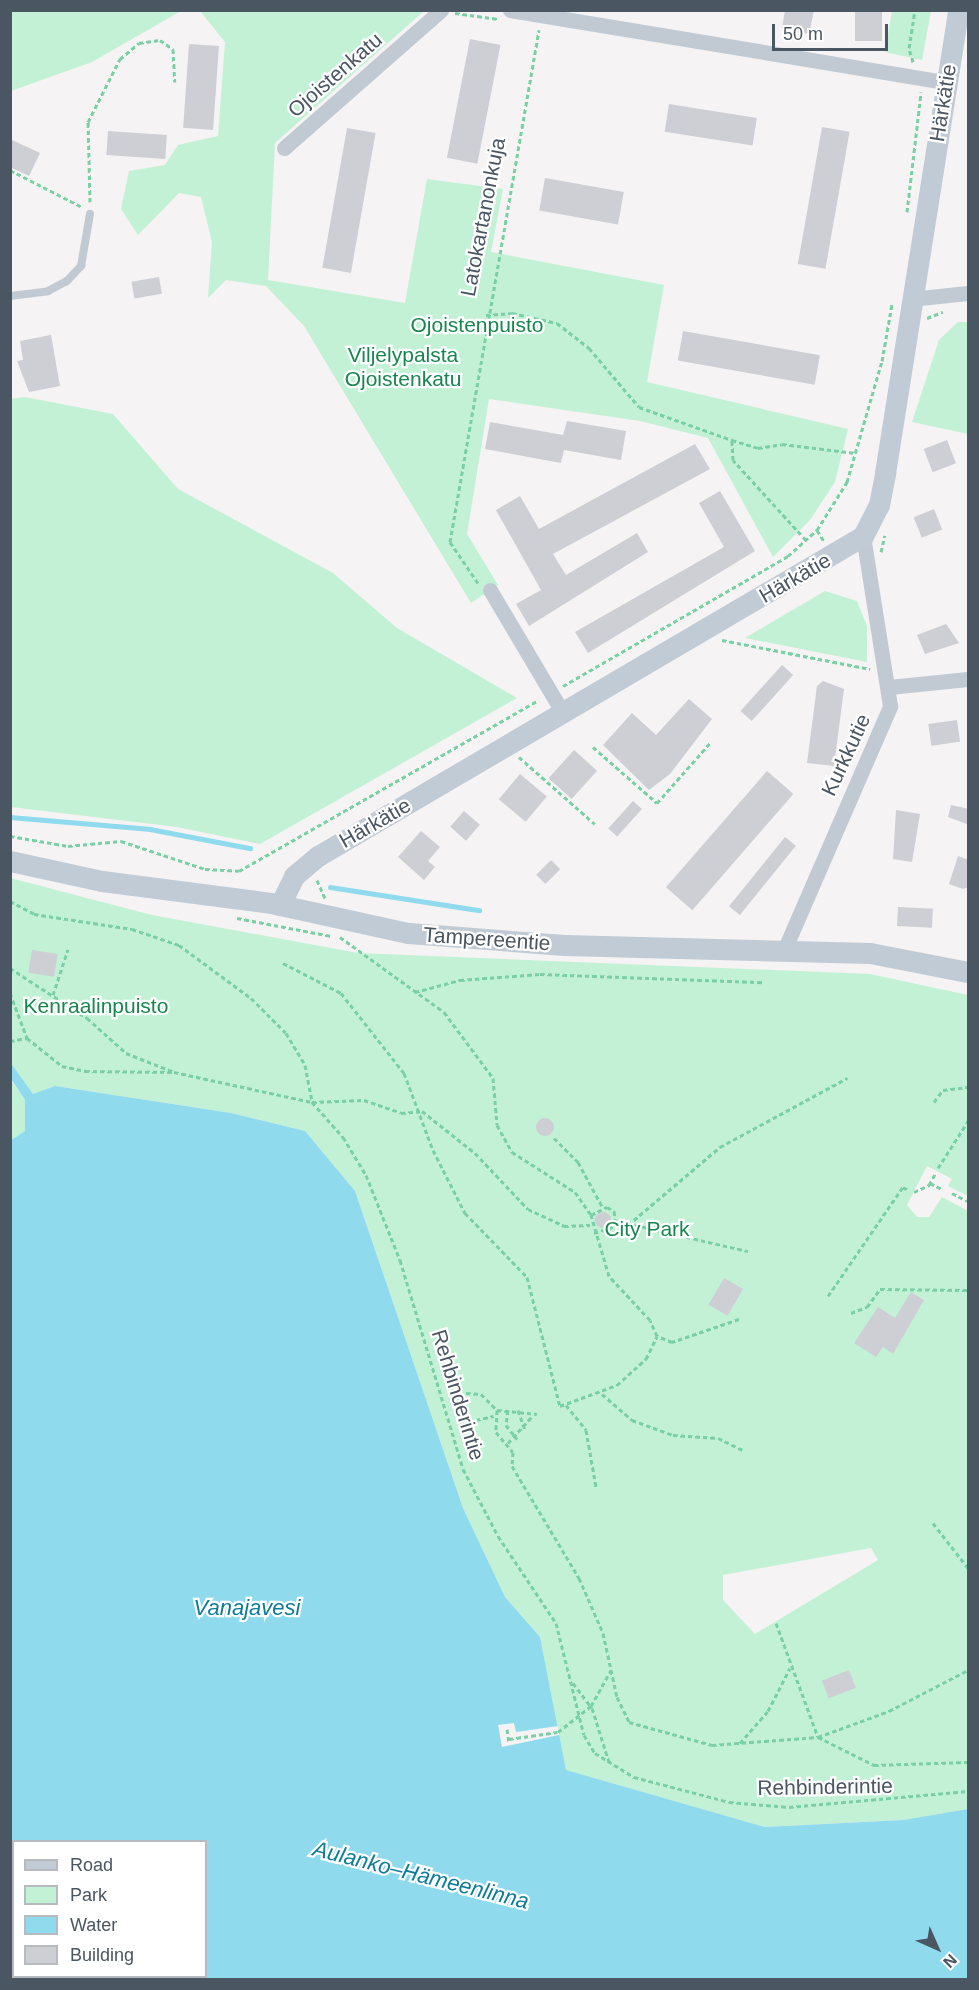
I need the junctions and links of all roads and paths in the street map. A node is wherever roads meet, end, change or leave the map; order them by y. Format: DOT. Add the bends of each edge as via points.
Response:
graph roads {
  1 [pos="441,10"];
  2 [pos="510,10"];
  3 [pos="915,10"];
  4 [pos="541,16"];
  5 [pos="961,21"];
  6 [pos="919,72"];
  7 [pos="175,82"];
  8 [pos="945,82"];
  9 [pos="284,148"];
  10 [pos="10,170"];
  11 [pos="90,214"];
  12 [pos="906,225"];
  13 [pos="969,293"];
  14 [pos="902,295"];
  15 [pos="10,296"];
  16 [pos="486,315"];
  17 [pos="732,440"];
  18 [pos="855,453"];
  19 [pos="863,536"];
  20 [pos="806,540"];
  21 [pos="490,590"];
  22 [pos="722,640"];
  23 [pos="883,670"];
  24 [pos="969,679"];
  25 [pos="889,687"];
  26 [pos="551,692"];
  27 [pos="563,713"];
  28 [pos="711,742"];
  29 [pos="507,746"];
  30 [pos="593,747"];
  31 [pos="595,824"];
  32 [pos="10,836"];
  33 [pos="10,861"];
  34 [pos="10,901"];
  35 [pos="280,905"];
  36 [pos="340,937"];
  37 [pos="785,948"];
  38 [pos="68,949"];
  39 [pos="283,963"];
  40 [pos="10,968"];
  41 [pos="969,972"];
  42 [pos="763,982"];
  43 [pos="415,992"];
  44 [pos="10,993"];
  45 [pos="53,995"];
  46 [pos="27,1038"];
  47 [pos="10,1041"];
  48 [pos="174,1072"];
  49 [pos="847,1078"];
  50 [pos="969,1087"];
  51 [pos="312,1102"];
  52 [pos="934,1102"];
  53 [pos="422,1111"];
  54 [pos="969,1121"];
  55 [pos="555,1138"];
  56 [pos="938,1168"];
  57 [pos="935,1174"];
  58 [pos="930,1183"];
  59 [pos="942,1189"];
  60 [pos="908,1190"];
  61 [pos="914,1192"];
  62 [pos="952,1193"];
  63 [pos="967,1202"];
  64 [pos="603,1208"];
  65 [pos="591,1215"];
  66 [pos="590,1225"];
  67 [pos="616,1226"];
  68 [pos="626,1226"];
  69 [pos="594,1233"];
  70 [pos="748,1251"];
  71 [pos="969,1290"];
  72 [pos="828,1296"];
  73 [pos="851,1313"];
  74 [pos="739,1319"];
  75 [pos="657,1336"];
  76 [pos="466,1393"];
  77 [pos="602,1394"];
  78 [pos="566,1405"];
  79 [pos="497,1410"];
  80 [pos="507,1410"];
  81 [pos="518,1410"];
  82 [pos="494,1416"];
  83 [pos="476,1420"];
  84 [pos="525,1430"];
  85 [pos="517,1438"];
  86 [pos="508,1443"];
  87 [pos="745,1451"];
  88 [pos="596,1487"];
  89 [pos="933,1523"];
  90 [pos="969,1568"];
  91 [pos="776,1623"];
  92 [pos="790,1666"];
  93 [pos="612,1669"];
  94 [pos="969,1670"];
  95 [pos="571,1681"];
  96 [pos="591,1706"];
  97 [pos="581,1717"];
  98 [pos="507,1729"];
  99 [pos="818,1737"];
  100 [pos="740,1743"];
  101 [pos="969,1762"];
  102 [pos="611,1766"];
  103 [pos="969,1791"];
  1 -- 9 [label="street, Ojoistenkatu"];
  2 -- 4 [label="street"];
  3 -- 6 [label="path" via="909,48"];
  4 -- 6 [label="street"];
  4 -- 16 [label="path, Latokartanonkuja"];
  5 -- 8 [label="main road, Härkätie"];
  6 -- 8 [label="street"];
  6 -- 12 [label="path"];
  7 -- 11 [label="path" via="173,49 160,40 139,43 120,59 88,122"];
  8 -- 14 [label="main road, Härkätie"];
  10 -- 11 [label="path"];
  11 -- 15 [label="lane" via="81,266 67,281 48,291"];
  13 -- 14 [label="street"];
  14 -- 18 [label="path"];
  14 -- 19 [label="main road, Härkätie" via="879,505"];
  16 -- 17 [label="path" via="512,313 565,328 639,407"];
  16 -- 21 [label="path, Latokartanonkuja" via="450,542 478,583"];
  17 -- 18 [label="path" via="758,448 782,444"];
  17 -- 20 [label="path" via="733,460"];
  18 -- 20 [label="path" via="835,506"];
  19 -- 23 [label="street, Kurkkutie"];
  19 -- 27 [label="main road, Härkätie"];
  20 -- 26 [label="path" via="788,556"];
  21 -- 26 [label="street"];
  22 -- 23 [label="path"];
  23 -- 25 [label="street, Kurkkutie"];
  24 -- 25 [label="street"];
  25 -- 37 [label="street, Kurkkutie" via="884,727 821,855"];
  26 -- 27 [label="street"];
  26 -- 32 [label="path" via="238,872 205,869 121,841 68,846"];
  27 -- 29 [label="main road, Härkätie"];
  28 -- 30 [label="path" via="657,803"];
  29 -- 31 [label="path"];
  29 -- 35 [label="main road, Härkätie" via="318,856 294,876"];
  33 -- 35 [label="main road, Tampereentie" via="102,881"];
  34 -- 51 [label="path" via="34,914 132,929 206,961 297,1046"];
  35 -- 37 [label="main road, Tampereentie" via="408,933 565,945"];
  36 -- 43 [label="path"];
  37 -- 41 [label="main road, Tampereentie" via="870,953"];
  38 -- 45 [label="path"];
  39 -- 53 [label="path" via="341,993 404,1073"];
  40 -- 45 [label="path"];
  42 -- 43 [label="path" via="540,974 460,980"];
  43 -- 65 [label="path" via="444,1012 480,1054 493,1078 497,1125 512,1152 575,1192"];
  44 -- 46 [label="path"];
  45 -- 48 [label="path" via="126,1053"];
  46 -- 47 [label="path"];
  46 -- 48 [label="path" via="62,1066 99,1073"];
  48 -- 51 [label="path"];
  49 -- 68 [label="path" via="720,1147"];
  50 -- 52 [label="path" via="943,1090"];
  51 -- 53 [label="path" via="364,1100 401,1113"];
  51 -- 95 [label="path, Rehbinderintie" via="344,1137 366,1175 400,1260 463,1469 498,1536 556,1623"];
  53 -- 66 [label="path" via="475,1153 528,1209 564,1226"];
  53 -- 78 [label="path" via="433,1150 465,1213 527,1277 560,1406"];
  54 -- 56 [label="path"];
  55 -- 64 [label="path" via="578,1162"];
  57 -- 58 [label="path"];
  58 -- 59 [label="path"];
  58 -- 61 [label="path"];
  60 -- 72 [label="path" via="903,1187"];
  62 -- 63 [label="path"];
  64 -- 65 [label="path"];
  64 -- 67 [label="path" via="614,1211"];
  65 -- 66 [label="path"];
  66 -- 69 [label="path"];
  67 -- 68 [label="path"];
  67 -- 69 [label="path"];
  68 -- 70 [label="path"];
  69 -- 75 [label="path" via="609,1276 650,1320"];
  71 -- 73 [label="path" via="880,1289 867,1307"];
  74 -- 75 [label="path" via="672,1342"];
  75 -- 77 [label="path" via="646,1359"];
  76 -- 79 [label="path" via="481,1395"];
  77 -- 78 [label="path"];
  77 -- 87 [label="path" via="632,1420 673,1436 718,1438"];
  78 -- 88 [label="path" via="586,1430"];
  79 -- 80 [label="path"];
  79 -- 82 [label="path"];
  80 -- 81 [label="path"];
  80 -- 85 [label="path" via="506,1425"];
  81 -- 84 [label="path"];
  81 -- 84 [label="path" via="535,1415"];
  82 -- 83 [label="path"];
  82 -- 86 [label="path" via="496,1432"];
  84 -- 85 [label="path"];
  85 -- 86 [label="path"];
  86 -- 93 [label="path" via="512,1466 579,1578"];
  89 -- 90 [label="path"];
  91 -- 92 [label="path"];
  92 -- 99 [label="path"];
  92 -- 100 [label="path" via="768,1711"];
  93 -- 96 [label="path"];
  93 -- 100 [label="path" via="629,1722 688,1741"];
  94 -- 99 [label="path" via="889,1711"];
  95 -- 96 [label="path"];
  95 -- 97 [label="path, Rehbinderintie"];
  96 -- 97 [label="path"];
  96 -- 102 [label="path"];
  97 -- 98 [label="path" via="558,1732 509,1741"];
  97 -- 102 [label="path, Rehbinderintie" via="588,1744"];
  99 -- 100 [label="path"];
  99 -- 101 [label="path" via="874,1765"];
  102 -- 103 [label="path, Rehbinderintie" via="689,1794 789,1807"];
}
